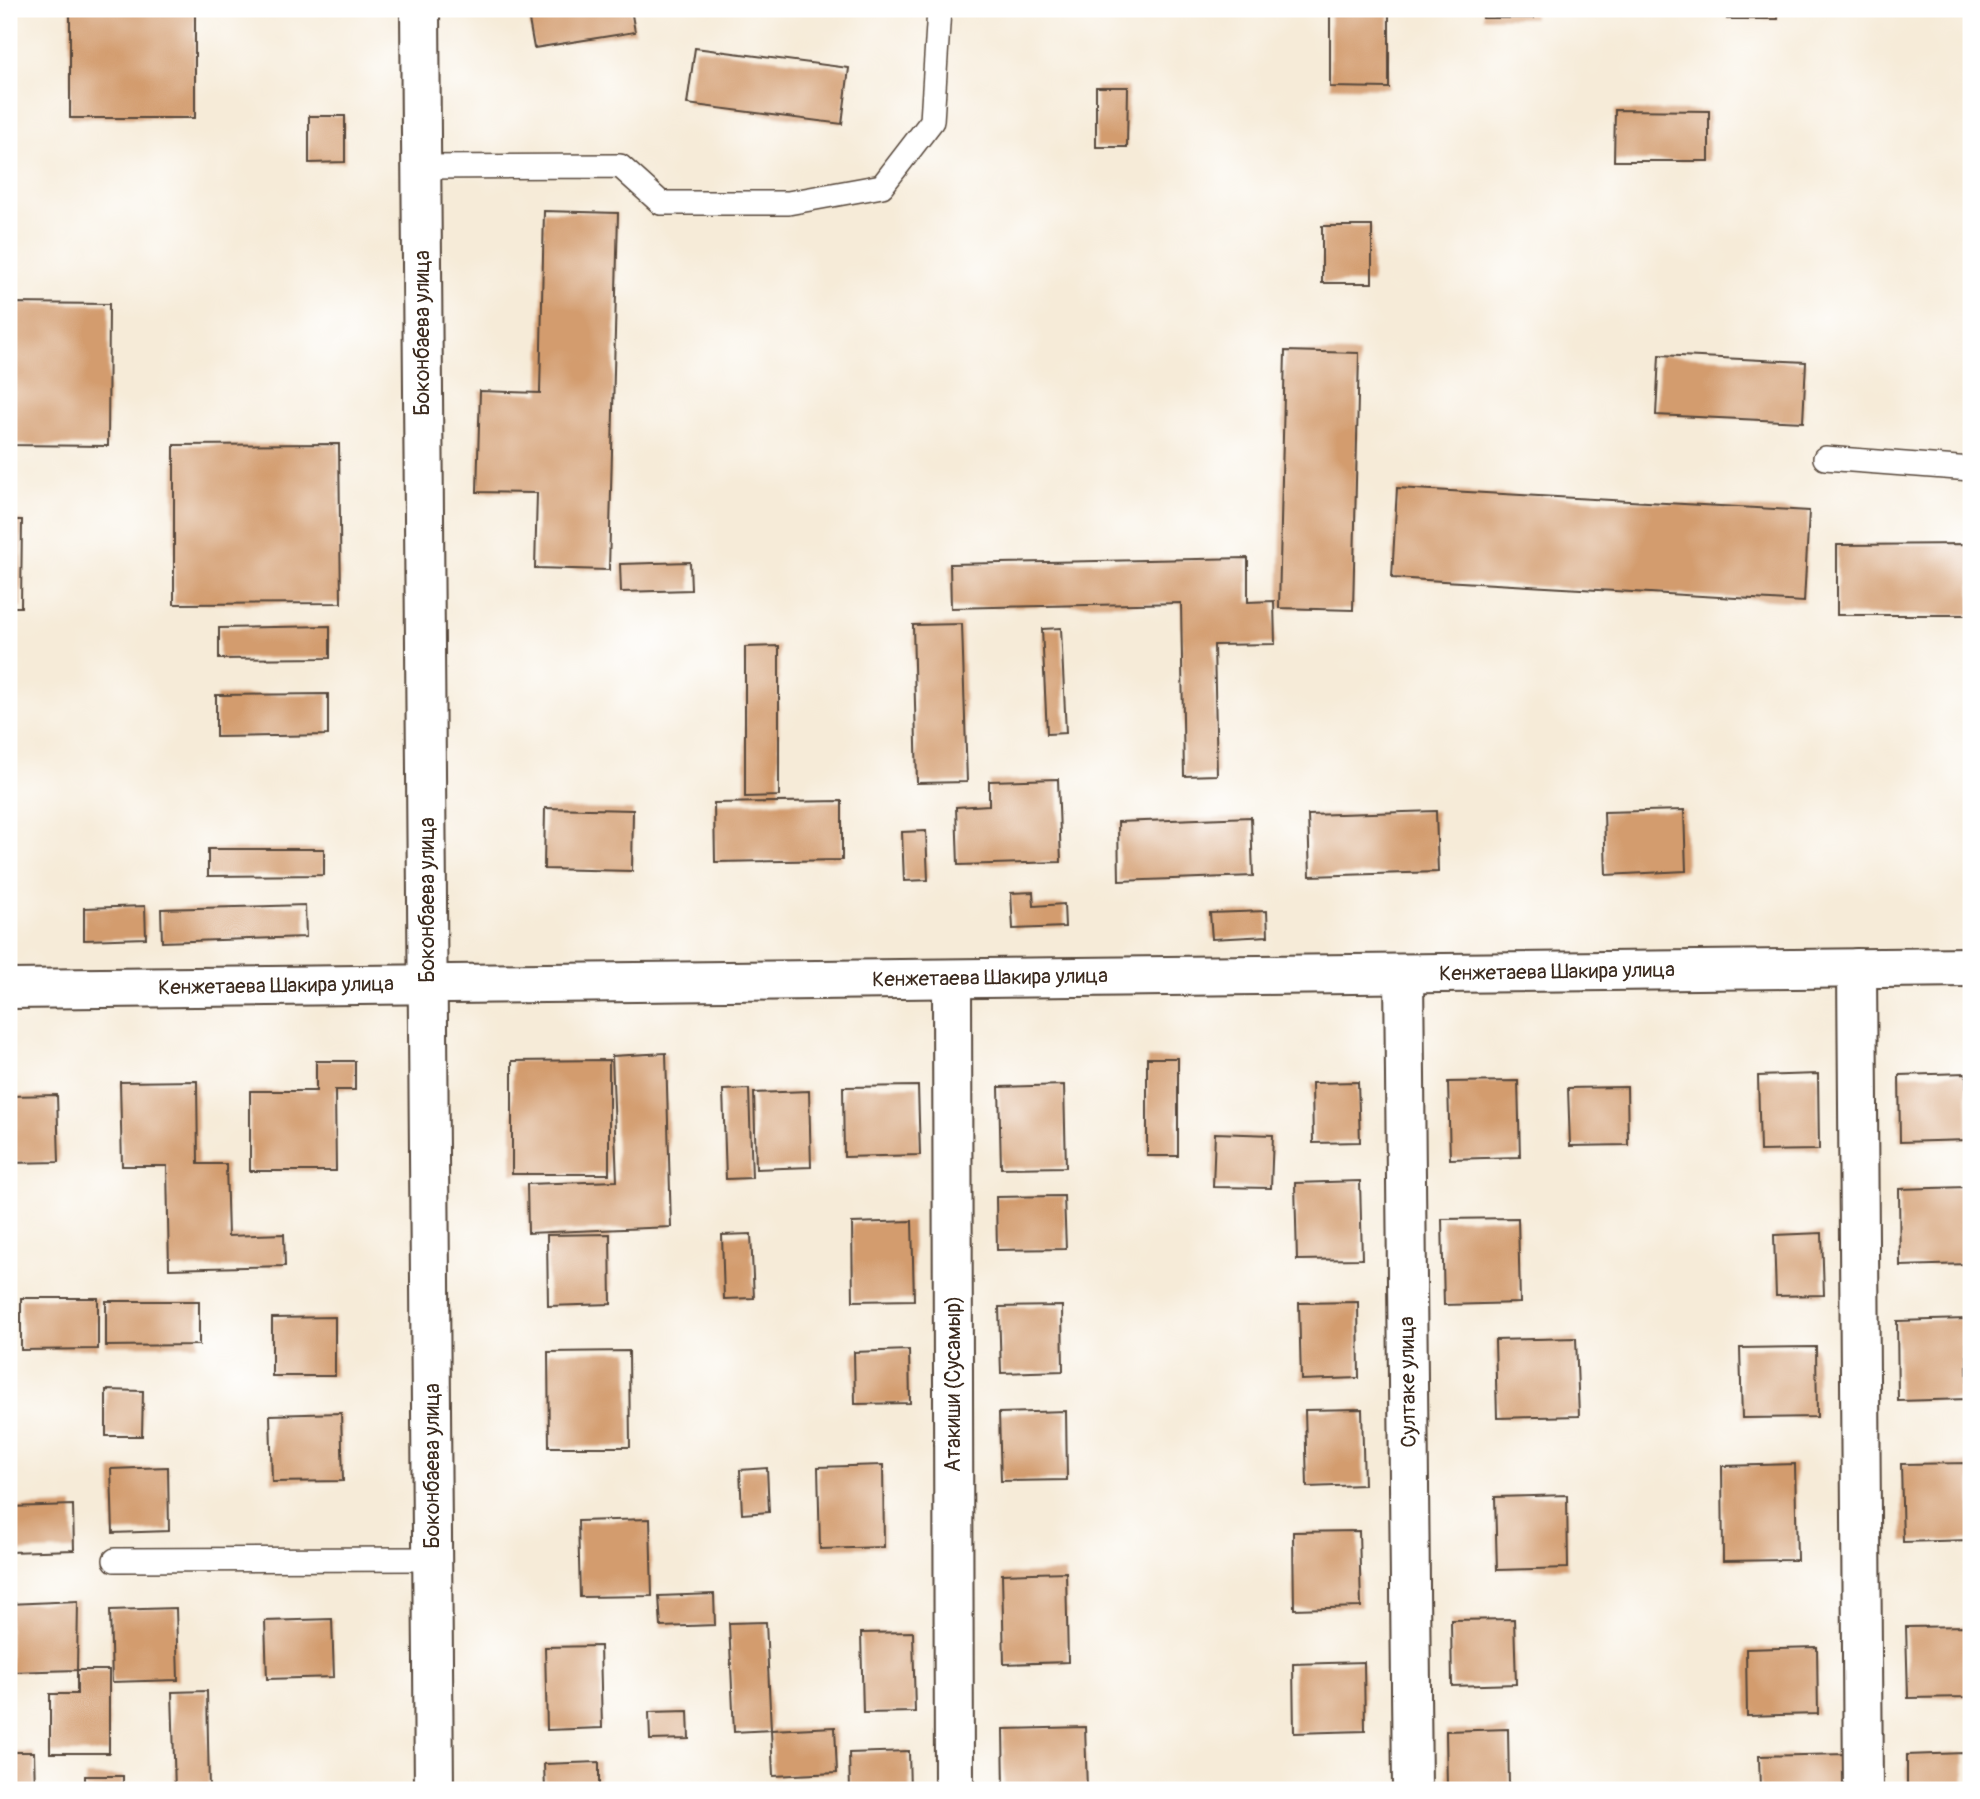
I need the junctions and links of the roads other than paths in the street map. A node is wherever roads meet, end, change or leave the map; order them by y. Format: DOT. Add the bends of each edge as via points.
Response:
graph roads {
  1 [pos="420,9"];
  2 [pos="939,9"];
  3 [pos="421,167"];
  4 [pos="1825,458"];
  5 [pos="1971,469"];
  6 [pos="1971,967"];
  7 [pos="1857,968"];
  8 [pos="1404,974"];
  9 [pos="952,979"];
  10 [pos="428,984"];
  11 [pos="9,989"];
  12 [pos="432,1559"];
  13 [pos="115,1560"];
  14 [pos="435,1790"];
  15 [pos="954,1790"];
  16 [pos="1412,1790"];
  17 [pos="1863,1790"];
  1 -- 3 [label="street, Боконбаева улица"];
  2 -- 3 [label="lane" via="932,121 882,186 788,203 661,203 620,166"];
  3 -- 10 [label="street, Боконбаева улица"];
  4 -- 5 [label="lane"];
  6 -- 7 [label="street, Кенжетаева Шакира улица"];
  7 -- 8 [label="street, Кенжетаева Шакира улица"];
  7 -- 17 [label="street"];
  8 -- 9 [label="street, Кенжетаева Шакира улица"];
  8 -- 16 [label="street, Султаке улица"];
  9 -- 10 [label="street, Кенжетаева Шакира улица"];
  9 -- 15 [label="street, Атакиши (Сусамыр)"];
  10 -- 11 [label="street, Кенжетаева Шакира улица"];
  10 -- 12 [label="street, Боконбаева улица"];
  12 -- 13 [label="lane"];
  12 -- 14 [label="street, Боконбаева улица"];
}
